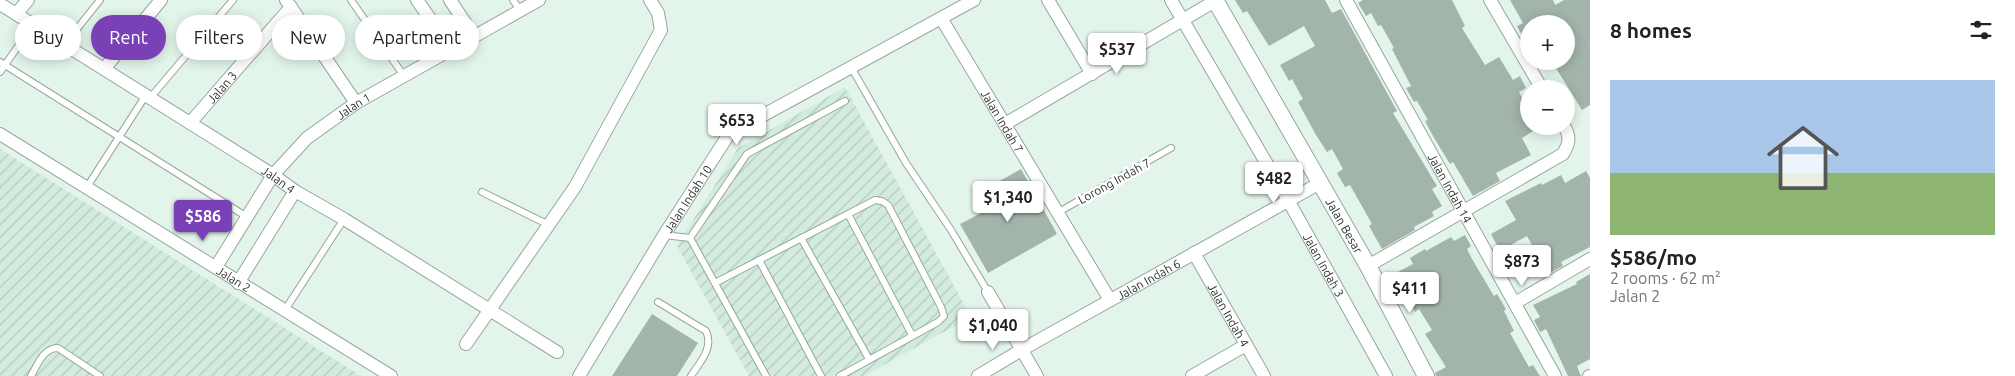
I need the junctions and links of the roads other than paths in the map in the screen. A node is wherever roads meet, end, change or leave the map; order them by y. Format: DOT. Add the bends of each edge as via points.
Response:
graph roads {
  1 [pos="28,0"];
  2 [pos="100,0"];
  3 [pos="162,0"];
  4 [pos="233,0"];
  5 [pos="351,0"];
  6 [pos="417,0"];
  7 [pos="450,0"];
  8 [pos="539,0"];
  9 [pos="650,0"];
  10 [pos="974,0"];
  11 [pos="1048,0"];
  12 [pos="1171,0"];
  13 [pos="1215,0"];
  14 [pos="1346,0"];
  15 [pos="1490,0"];
  16 [pos="0,4"];
  17 [pos="289,4"];
  18 [pos="517,5"];
  19 [pos="16,14"];
  20 [pos="427,15"];
  21 [pos="460,15"];
  22 [pos="941,18"];
  23 [pos="1184,20"];
  24 [pos="81,23"];
  25 [pos="479,32"];
  26 [pos="15,47"];
  27 [pos="81,55"];
  28 [pos="432,60"];
  29 [pos="2,64"];
  30 [pos="851,67"];
  31 [pos="104,69"];
  32 [pos="0,72"];
  33 [pos="1092,74"];
  34 [pos="404,76"];
  35 [pos="1537,80"];
  36 [pos="148,97"];
  37 [pos="845,101"];
  38 [pos="356,103"];
  39 [pos="190,122"];
  40 [pos="1004,124"];
  41 [pos="0,134"];
  42 [pos="1567,135"];
  43 [pos="119,137"];
  44 [pos="1171,148"];
  45 [pos="274,175"];
  46 [pos="1320,183"];
  47 [pos="87,187"];
  48 [pos="295,191"];
  49 [pos="482,192"];
  50 [pos="1288,200"];
  51 [pos="1464,212"];
  52 [pos="1057,213"];
  53 [pos="848,214"];
  54 [pos="248,218"];
  55 [pos="344,219"];
  56 [pos="549,225"];
  57 [pos="664,235"];
  58 [pos="690,238"];
  59 [pos="801,238"];
  60 [pos="1194,253"];
  61 [pos="1590,259"];
  62 [pos="759,260"];
  63 [pos="1368,266"];
  64 [pos="216,267"];
  65 [pos="238,283"];
  66 [pos="715,283"];
  67 [pos="988,292"];
  68 [pos="1110,300"];
  69 [pos="658,302"];
  70 [pos="1514,303"];
  71 [pos="490,308"];
  72 [pos="285,310"];
  73 [pos="912,335"];
  74 [pos="466,344"];
  75 [pos="1246,345"];
  76 [pos="1023,349"];
  77 [pos="557,352"];
  78 [pos="869,359"];
  79 [pos="31,376"];
  80 [pos="100,376"];
  81 [pos="391,376"];
  82 [pos="579,376"];
  83 [pos="691,376"];
  84 [pos="766,376"];
  85 [pos="822,376"];
  86 [pos="840,376"];
  87 [pos="978,376"];
  88 [pos="1037,376"];
  89 [pos="1192,376"];
  90 [pos="1264,376"];
  91 [pos="1386,376"];
  92 [pos="1426,376"];
  93 [pos="1555,376"];
  1 -- 19 [label="street"];
  2 -- 24 [label="lane"];
  3 -- 31 [label="street"];
  4 -- 36 [label="lane"];
  5 -- 34 [label="lane"];
  6 -- 20 [label="street"];
  7 -- 21 [label="street"];
  8 -- 18 [label="street, Jalan 1"];
  9 -- 56 [label="street" via="658,13 661,30 574,187"];
  10 -- 22 [label="street, Jalan Indah 10"];
  11 -- 33 [label="street"];
  12 -- 23 [label="street, Jalan Indah 3"];
  13 -- 23 [label="street"];
  13 -- 46 [label="street, Jalan Besar"];
  14 -- 51 [label="street, Jalan Indah 14"];
  15 -- 35 [label="street"];
  16 -- 19 [label="street, Jalan 4"];
  17 -- 38 [label="street"];
  17 -- 39 [label="street, Jalan 3"];
  18 -- 25 [label="street, Jalan 1"];
  22 -- 30 [label="street, Jalan Indah 10"];
  22 -- 40 [label="street, Jalan Indah 7"];
  23 -- 33 [label="street"];
  23 -- 50 [label="street, Jalan Indah 3"];
  26 -- 29 [label="lane"];
  27 -- 31 [label="street, Jalan 4"];
  28 -- 34 [label="street, Jalan 1"];
  29 -- 32 [label="lane"];
  29 -- 43 [label="lane"];
  30 -- 57 [label="street, Jalan Indah 10" via="729,134"];
  30 -- 67 [label="lane" via="906,163"];
  31 -- 36 [label="street, Jalan 4"];
  33 -- 40 [label="street"];
  34 -- 38 [label="street, Jalan 1"];
  36 -- 39 [label="street, Jalan 4"];
  36 -- 43 [label="lane"];
  37 -- 58 [label="lane" via="747,154"];
  38 -- 45 [label="street, Jalan 1" via="307,138"];
  39 -- 45 [label="street, Jalan 4"];
  40 -- 52 [label="street, Jalan Indah 7"];
  41 -- 47 [label="street, Jalan 2"];
  42 -- 51 [label="street" via="1569,144 1563,154"];
  43 -- 47 [label="lane"];
  43 -- 54 [label="lane"];
  44 -- 52 [label="lane, Lorong Indah 7"];
  45 -- 48 [label="street, Jalan 4"];
  45 -- 54 [label="street, Jalan 1"];
  46 -- 50 [label="street, Jalan Indah 6"];
  46 -- 63 [label="street, Jalan Besar"];
  47 -- 64 [label="street, Jalan 2"];
  48 -- 55 [label="street, Jalan 4"];
  48 -- 65 [label="street"];
  49 -- 56 [label="lane"];
  50 -- 60 [label="street, Jalan Indah 6"];
  50 -- 91 [label="street, Jalan Indah 3"];
  51 -- 63 [label="street"];
  51 -- 70 [label="street, Jalan Indah 14"];
  52 -- 68 [label="street, Jalan Indah 7"];
  53 -- 59 [label="lane"];
  53 -- 73 [label="lane"];
  53 -- 73 [label="lane" via="875,200 888,206 944,316"];
  54 -- 64 [label="street, Jalan 1"];
  55 -- 71 [label="street, Jalan 4"];
  55 -- 72 [label="lane"];
  56 -- 71 [label="street"];
  57 -- 58 [label="lane"];
  57 -- 82 [label="street, Jalan Indah 10"];
  58 -- 66 [label="lane"];
  59 -- 62 [label="lane"];
  59 -- 78 [label="lane"];
  60 -- 68 [label="street, Jalan Indah 6"];
  60 -- 75 [label="street, Jalan Indah 4"];
  61 -- 70 [label="street"];
  62 -- 66 [label="lane"];
  62 -- 85 [label="lane"];
  63 -- 92 [label="street, Jalan Besar"];
  64 -- 65 [label="street, Jalan 2"];
  65 -- 72 [label="street, Jalan 2"];
  66 -- 84 [label="lane"];
  67 -- 76 [label="street"];
  68 -- 76 [label="street, Jalan Indah 6"];
  69 -- 83 [label="lane" via="706,331 709,347"];
  70 -- 93 [label="street, Jalan Indah 14"];
  71 -- 74 [label="street"];
  71 -- 77 [label="street, Jalan 4"];
  72 -- 81 [label="street, Jalan 2"];
  73 -- 78 [label="lane"];
  75 -- 89 [label="street"];
  75 -- 90 [label="street, Jalan Indah 4"];
  76 -- 87 [label="street, Jalan Indah 6"];
  76 -- 88 [label="street"];
  78 -- 86 [label="lane"];
  79 -- 80 [label="lane" via="46,350 52,348 58,348"];
}
